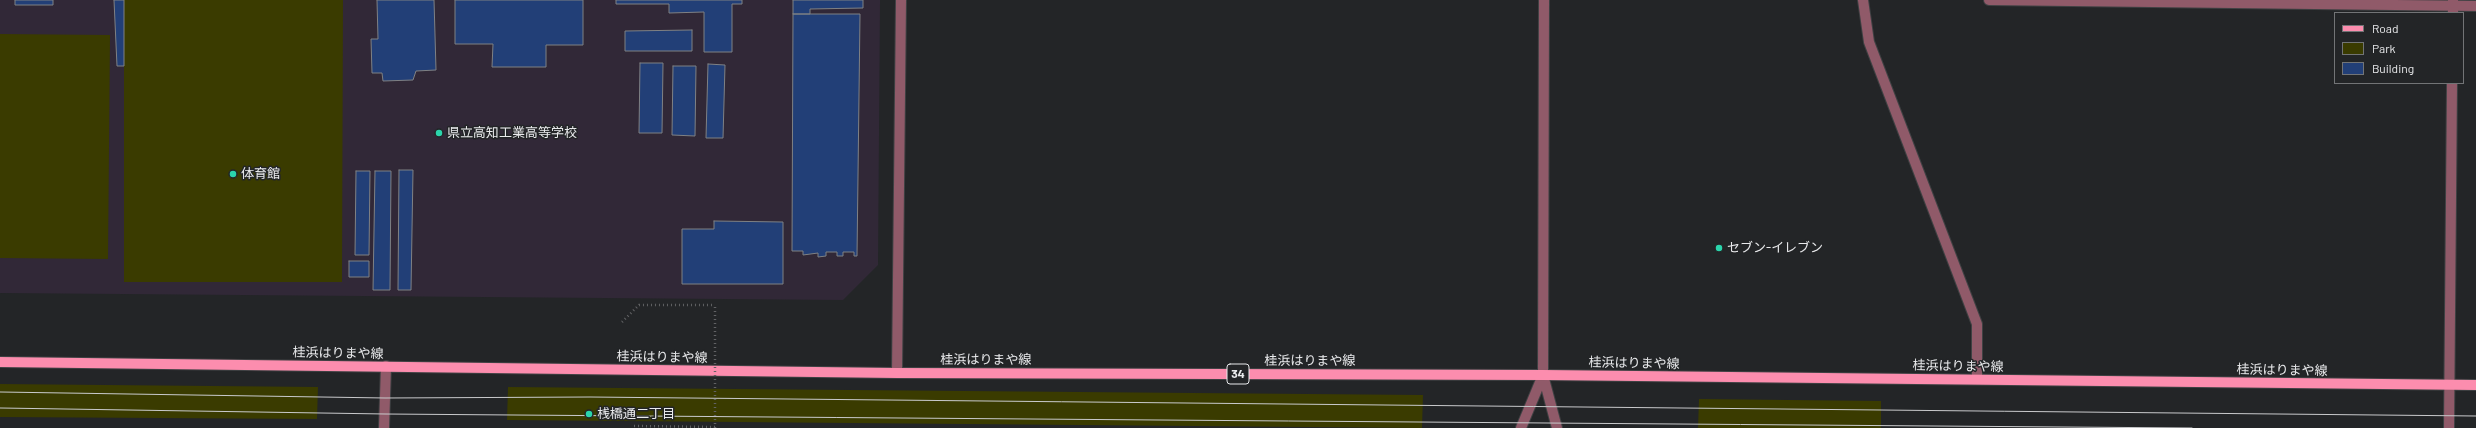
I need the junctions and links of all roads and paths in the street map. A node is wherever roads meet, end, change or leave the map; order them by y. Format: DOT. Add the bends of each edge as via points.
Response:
graph roads {
  1 [pos="901,0"];
  2 [pos="1544,0"];
  3 [pos="1863,0"];
  4 [pos="1989,0"];
  5 [pos="2230,1"];
  6 [pos="2453,6"];
  7 [pos="2476,6"];
  8 [pos="2452,84"];
  9 [pos="622,322"];
  10 [pos="0,362"];
  11 [pos="386,366"];
  12 [pos="896,373"];
  13 [pos="1542,375"];
  14 [pos="1976,379"];
  15 [pos="2449,384"];
  16 [pos="2476,384"];
  17 [pos="634,426"];
  18 [pos="384,428"];
  19 [pos="714,428"];
  20 [pos="1521,428"];
  21 [pos="1557,428"];
  22 [pos="2449,428"];
  1 -- 12 [label="street"];
  2 -- 13 [label="street"];
  3 -- 14 [label="street" via="1869,42 1977,324"];
  4 -- 5 [label="street"];
  5 -- 6 [label="street"];
  6 -- 7 [label="street"];
  8 -- 15 [label="street"];
  9 -- 19 [label="path, bridge" via="638,305 715,305"];
  10 -- 11 [label="main road, 桂浜はりまや線 / 34"];
  11 -- 12 [label="main road, 桂浜はりまや線 / 34"];
  11 -- 18 [label="street"];
  12 -- 13 [label="main road, 桂浜はりまや線 / 34"];
  13 -- 14 [label="main road, 桂浜はりまや線 / 34"];
  13 -- 20 [label="street"];
  13 -- 21 [label="street"];
  14 -- 15 [label="main road, 桂浜はりまや線 / 34"];
  15 -- 16 [label="main road, 桂浜はりまや線 / 34"];
  15 -- 22 [label="street"];
  17 -- 19 [label="path"];
}
